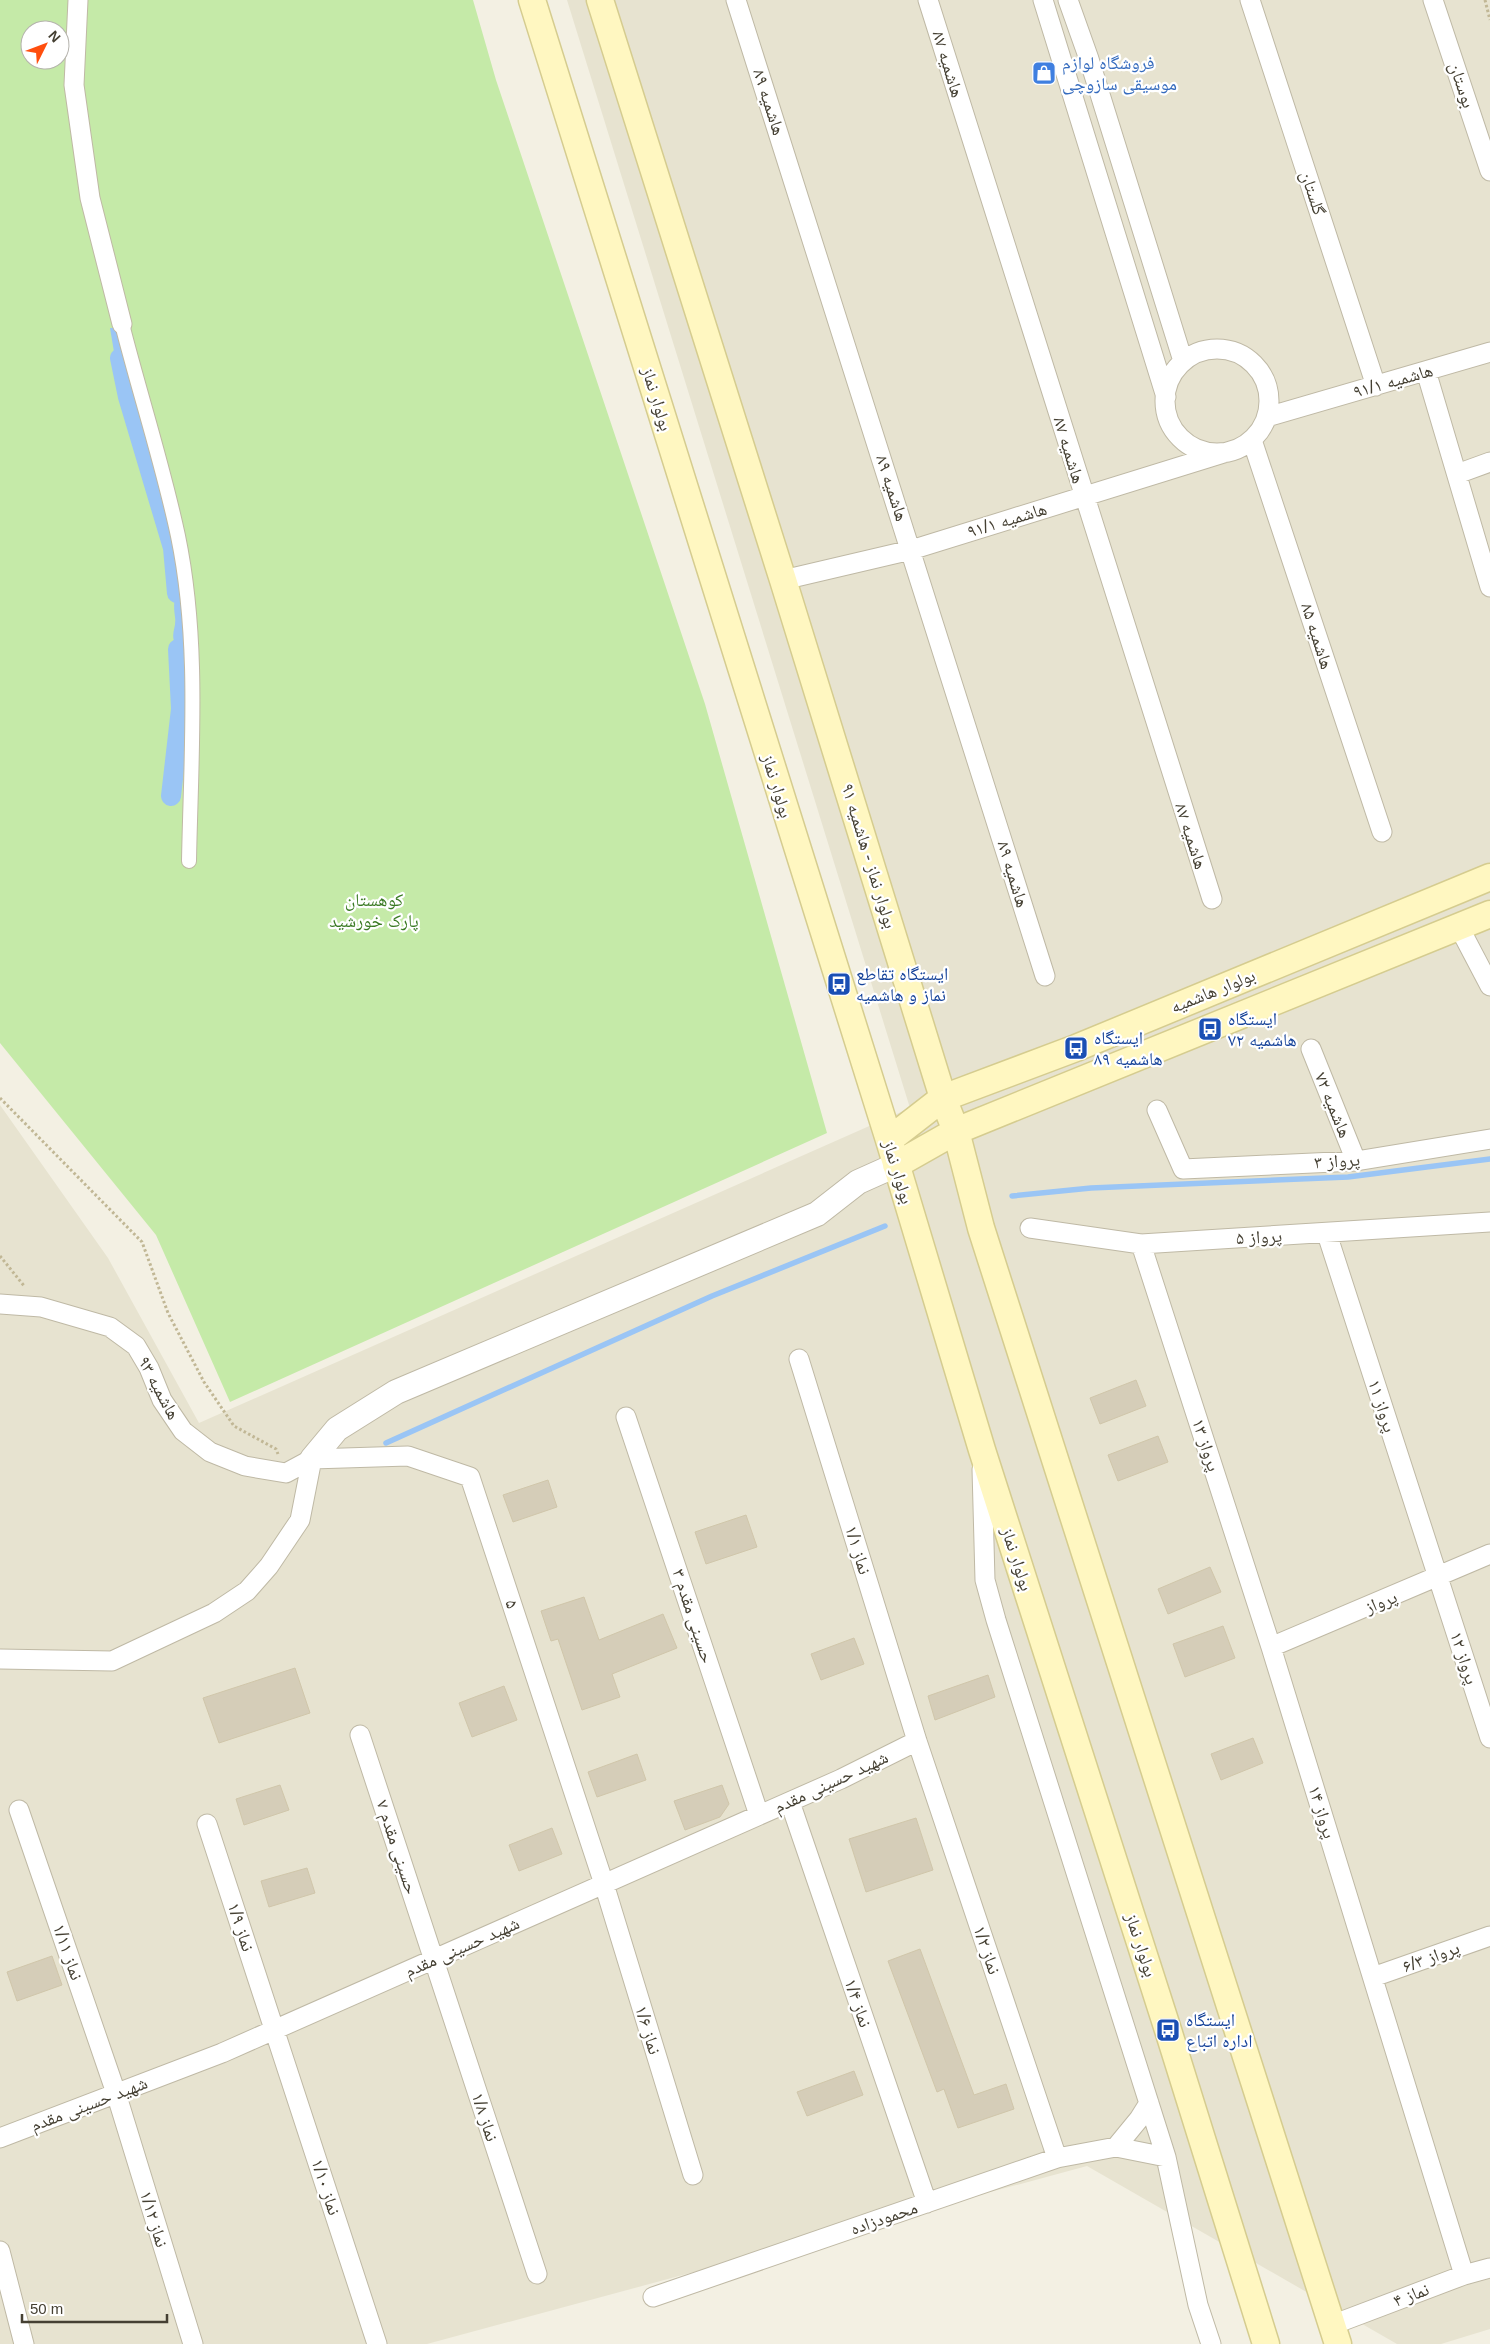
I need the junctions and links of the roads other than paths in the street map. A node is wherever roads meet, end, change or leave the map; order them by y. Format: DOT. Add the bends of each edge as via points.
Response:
graph roads {
  1 [pos="78,0"];
  2 [pos="532,0"];
  3 [pos="600,0"];
  4 [pos="736,0"];
  5 [pos="928,0"];
  6 [pos="1043,0"];
  7 [pos="1068,0"];
  8 [pos="1250,0"];
  9 [pos="1433,0"];
  10 [pos="1490,171"];
  11 [pos="122,324"];
  12 [pos="1490,352"];
  13 [pos="1183,361"];
  14 [pos="1426,371"];
  15 [pos="1376,386"];
  16 [pos="1166,397"];
  17 [pos="1267,418"];
  18 [pos="1252,440"];
  19 [pos="1227,452"];
  20 [pos="1490,462"];
  21 [pos="1457,474"];
  22 [pos="1083,496"];
  23 [pos="911,550"];
  24 [pos="783,580"];
  25 [pos="1490,587"];
  26 [pos="1382,832"];
  27 [pos="189,861"];
  28 [pos="1490,876"];
  29 [pos="1212,900"];
  30 [pos="1490,914"];
  31 [pos="1459,927"];
  32 [pos="1045,976"];
  33 [pos="1490,986"];
  34 [pos="1311,1049"];
  35 [pos="943,1098"];
  36 [pos="1157,1110"];
  37 [pos="956,1131"];
  38 [pos="1490,1139"];
  39 [pos="893,1153"];
  40 [pos="1356,1161"];
  41 [pos="1490,1222"];
  42 [pos="1030,1228"];
  43 [pos="1326,1234"];
  44 [pos="1141,1244"];
  45 [pos="0,1304"];
  46 [pos="799,1359"];
  47 [pos="626,1416"];
  48 [pos="982,1450"];
  49 [pos="312,1459"];
  50 [pos="1490,1554"];
  51 [pos="1438,1578"];
  52 [pos="1271,1647"];
  53 [pos="0,1659"];
  54 [pos="360,1735"];
  55 [pos="1490,1738"];
  56 [pos="917,1741"];
  57 [pos="790,1802"];
  58 [pos="19,1810"];
  59 [pos="759,1815"];
  60 [pos="207,1824"];
  61 [pos="604,1884"];
  62 [pos="1490,1936"];
  63 [pos="434,1959"];
  64 [pos="1373,1977"];
  65 [pos="275,2029"];
  66 [pos="116,2094"];
  67 [pos="1148,2103"];
  68 [pos="0,2138"];
  69 [pos="1116,2147"];
  70 [pos="1166,2157"];
  71 [pos="1058,2158"];
  72 [pos="693,2176"];
  73 [pos="927,2203"];
  74 [pos="0,2251"];
  75 [pos="1490,2268"];
  76 [pos="537,2274"];
  77 [pos="1464,2275"];
  78 [pos="654,2297"];
  79 [pos="1335,2335"];
  80 [pos="24,2344"];
  81 [pos="193,2344"];
  82 [pos="378,2344"];
  83 [pos="1210,2344"];
  84 [pos="1266,2344"];
  1 -- 11 [label="street" via="74,85 90,198"];
  2 -- 39 [label="main road, بولوار نماز"];
  3 -- 24 [label="main road"];
  4 -- 23 [label="street, هاشمیه ۸۹"];
  5 -- 22 [label="street, هاشمیه ۸۷"];
  6 -- 16 [label="street"];
  7 -- 13 [label="street"];
  8 -- 15 [label="street, گلستان"];
  9 -- 10 [label="street, بوستان"];
  11 -- 27 [label="street" via="178,537 186,600 192,682"];
  12 -- 14 [label="street, هاشمیه ۹۱/۱"];
  13 -- 16 [label="street" via="1174,371"];
  13 -- 17 [label="street" via="1207,350 1234,351 1246,358 1264,378 1269,404"];
  14 -- 15 [label="street, هاشمیه ۹۱/۱"];
  14 -- 21 [label="street"];
  15 -- 17 [label="street, هاشمیه ۹۱/۱"];
  16 -- 19 [label="street" via="1171,424 1178,435 1201,450"];
  17 -- 18 [label="street"];
  18 -- 19 [label="street"];
  18 -- 26 [label="street, هاشمیه ۸۵"];
  19 -- 22 [label="street, هاشمیه ۹۱/۱"];
  20 -- 21 [label="street"];
  21 -- 25 [label="street"];
  22 -- 23 [label="street, هاشمیه ۹۱/۱"];
  22 -- 29 [label="street, هاشمیه ۸۷"];
  23 -- 24 [label="street, هاشمیه ۹۱/۱"];
  23 -- 32 [label="street, هاشمیه ۸۹"];
  24 -- 35 [label="main road, بولوار نماز - هاشمیه ۹۱"];
  28 -- 35 [label="main road, بولوار هاشمیه" via="1076,1048"];
  30 -- 31 [label="main road, بولوار هاشمیه"];
  31 -- 33 [label="street"];
  31 -- 37 [label="main road, بولوار هاشمیه"];
  34 -- 40 [label="street, هاشمیه ۷۲"];
  35 -- 37 [label="main road, بولوار نماز - هاشمیه ۹۱"];
  35 -- 39 [label="main road, بولوار هاشمیه"];
  36 -- 40 [label="street, پرواز ۳" via="1183,1170"];
  37 -- 39 [label="main road, بولوار هاشمیه"];
  37 -- 79 [label="main road" via="981,1228"];
  38 -- 40 [label="street, پرواز ۳"];
  39 -- 48 [label="main road, بولوار نماز"];
  39 -- 49 [label="street" via="817,1214 396,1392 337,1429"];
  41 -- 43 [label="street, پرواز ۵"];
  42 -- 44 [label="street, پرواز ۵"];
  43 -- 44 [label="street, پرواز ۵"];
  43 -- 51 [label="street, پرواز ۱۱"];
  44 -- 52 [label="street, پرواز ۱۳"];
  45 -- 49 [label="street, هاشمیه ۹۳" via="41,1307 110,1327 136,1346 150,1368 162,1400 183,1432 210,1452 245,1466 286,1473"];
  46 -- 56 [label="street, نماز ۱/۱"];
  47 -- 59 [label="street, حسینی مقدم ۳"];
  48 -- 67 [label="street" via="985,1580"];
  48 -- 84 [label="main road, بولوار نماز"];
  49 -- 53 [label="street" via="300,1520 269,1566 247,1591 214,1613 112,1660"];
  49 -- 61 [label="street, ۵" via="408,1456 470,1478"];
  50 -- 51 [label="street, پرواز"];
  51 -- 52 [label="street, پرواز"];
  51 -- 55 [label="street, پرواز ۱۲"];
  52 -- 64 [label="street, پرواز ۱۴"];
  54 -- 63 [label="street, حسینی مقدم ۷"];
  56 -- 57 [label="street, شهید حسینی مقدم"];
  56 -- 71 [label="street, نماز ۱/۲"];
  57 -- 59 [label="street, شهید حسینی مقدم"];
  57 -- 73 [label="street, نماز ۱/۴"];
  58 -- 66 [label="street, نماز ۱/۱۱"];
  59 -- 61 [label="street, شهید حسینی مقدم"];
  60 -- 65 [label="street, نماز ۱/۹"];
  61 -- 63 [label="street, شهید حسینی مقدم"];
  61 -- 72 [label="street, نماز ۱/۶"];
  62 -- 64 [label="street, پرواز ۶/۳"];
  63 -- 65 [label="street, شهید حسینی مقدم"];
  63 -- 76 [label="street, نماز ۱/۸"];
  64 -- 77 [label="street, پرواز ۱۴"];
  65 -- 66 [label="street, شهید حسینی مقدم"];
  65 -- 82 [label="street, نماز ۱/۱۰"];
  66 -- 68 [label="street, شهید حسینی مقدم"];
  66 -- 81 [label="street, نماز ۱/۱۲"];
  67 -- 69 [label="street"];
  67 -- 70 [label="street"];
  69 -- 70 [label="street, محمودزاده"];
  69 -- 71 [label="street, محمودزاده"];
  70 -- 83 [label="street" via="1198,2305"];
  71 -- 73 [label="street, محمودزاده"];
  73 -- 78 [label="street, محمودزاده"];
  74 -- 80 [label="street"];
  75 -- 77 [label="street, نماز ۴"];
  77 -- 79 [label="street, نماز ۴"];
}
